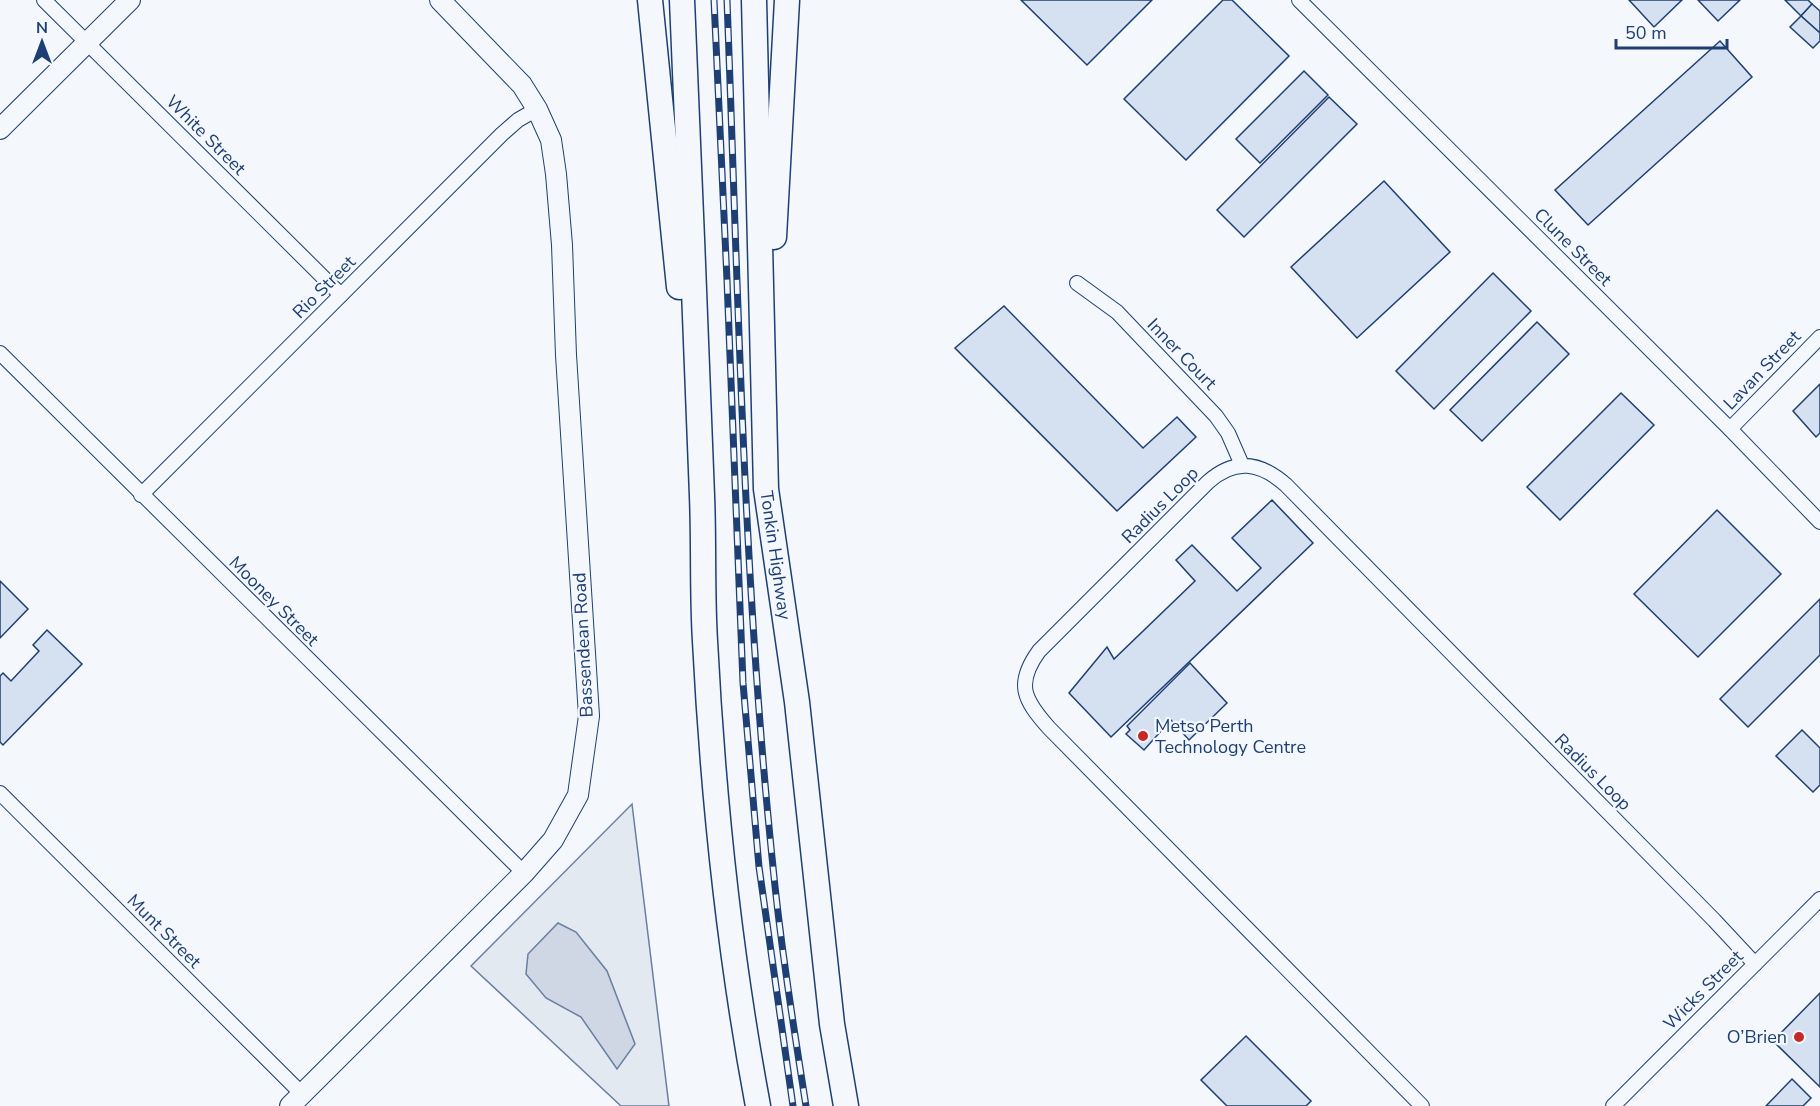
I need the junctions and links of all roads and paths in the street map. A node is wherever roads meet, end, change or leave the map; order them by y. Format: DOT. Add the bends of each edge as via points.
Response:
graph roads {
  1 [pos="44,0"];
  2 [pos="130,0"];
  3 [pos="440,0"];
  4 [pos="650,0"];
  5 [pos="682,0"];
  6 [pos="754,0"];
  7 [pos="787,0"];
  8 [pos="1299,0"];
  9 [pos="87,42"];
  10 [pos="537,109"];
  11 [pos="0,129"];
  12 [pos="1077,283"];
  13 [pos="341,295"];
  14 [pos="1820,337"];
  15 [pos="0,353"];
  16 [pos="1730,429"];
  17 [pos="1242,465"];
  18 [pos="141,495"];
  19 [pos="702,501"];
  20 [pos="1820,522"];
  21 [pos="798,702"];
  22 [pos="0,793"];
  23 [pos="524,873"];
  24 [pos="1820,899"];
  25 [pos="1755,964"];
  26 [pos="296,1100"];
  27 [pos="1615,1105"];
  28 [pos="758,1106"];
  29 [pos="846,1106"];
  30 [pos="1422,1106"];
  1 -- 9 [label="street, White Street"];
  2 -- 9 [label="street"];
  3 -- 10 [label="street, Bassendean Road" via="522,85"];
  4 -- 19 [label="highway"];
  5 -- 19 [label="highway"];
  6 -- 21 [label="highway, Tonkin Highway" via="766,489"];
  7 -- 21 [label="highway" via="772,271 780,473"];
  8 -- 16 [label="street, Clune Street"];
  9 -- 11 [label="street"];
  9 -- 13 [label="street, White Street"];
  10 -- 13 [label="street, Rio Street" via="502,134"];
  10 -- 23 [label="street, Bassendean Road" via="551,140 556,174 589,716 578,795 553,840"];
  12 -- 17 [label="street, Inner Court" via="1117,312 1216,416"];
  13 -- 18 [label="street, Rio Street"];
  14 -- 16 [label="street, Lavan Street"];
  15 -- 18 [label="street, Mooney Street"];
  16 -- 20 [label="street, Clune Street"];
  17 -- 25 [label="street, Radius Loop" via="1269,473 1286,486"];
  17 -- 30 [label="street, Radius Loop" via="1219,472 1208,482 1039,651 1027,672 1025,693 1032,709 1049,728"];
  18 -- 23 [label="street, Mooney Street"];
  19 -- 28 [label="highway" via="705,639 718,832 742,1023"];
  21 -- 29 [label="highway, Tonkin Highway" via="832,1024"];
  22 -- 26 [label="street, Munt Street"];
  23 -- 26 [label="street, Bassendean Road"];
  24 -- 25 [label="street, Wicks Street"];
  25 -- 27 [label="street, Wicks Street"];
}
